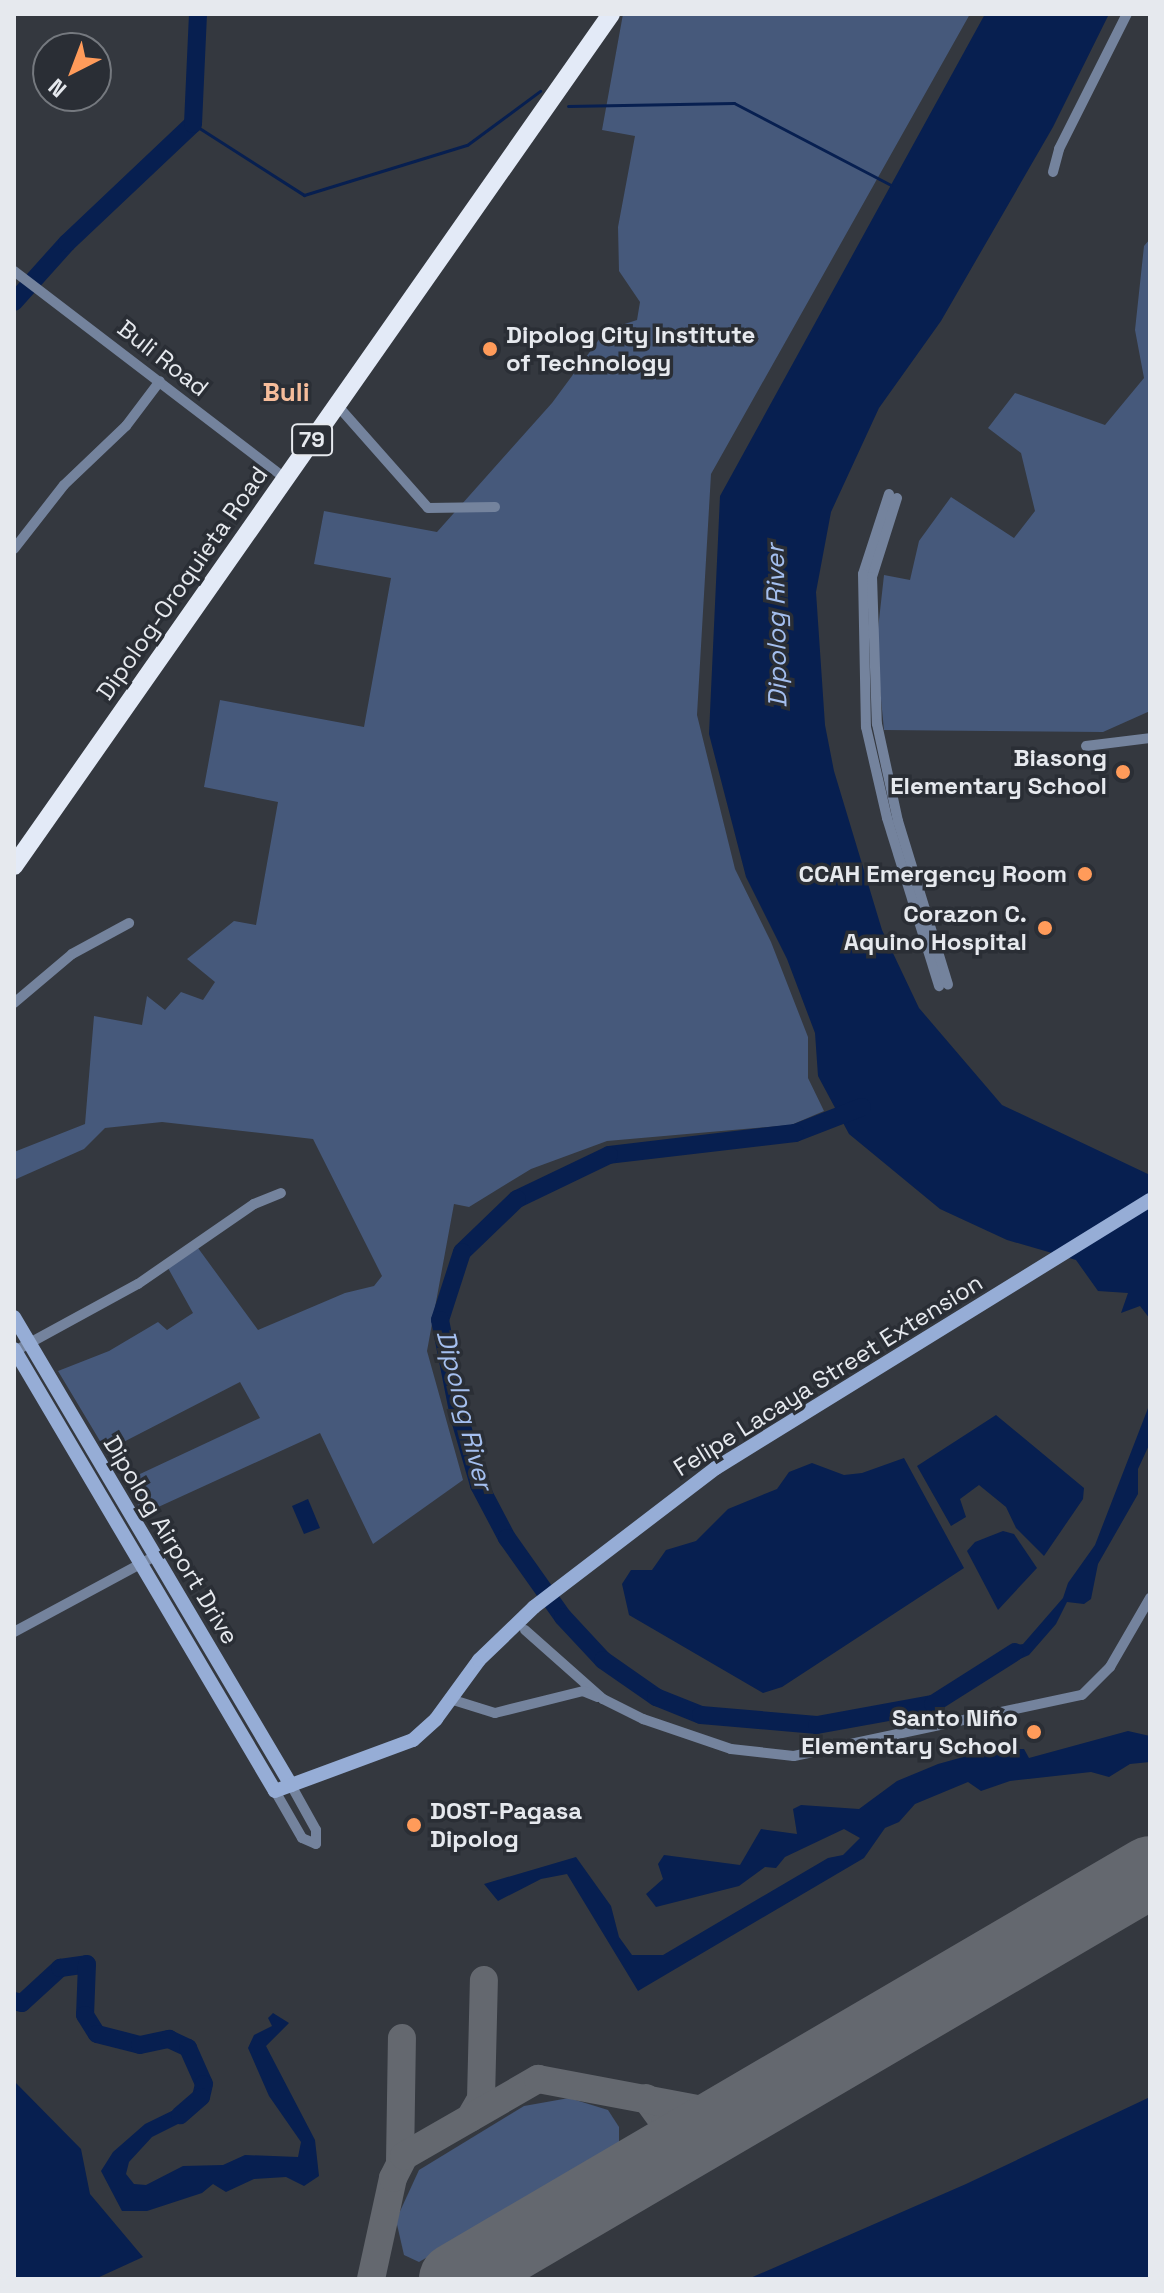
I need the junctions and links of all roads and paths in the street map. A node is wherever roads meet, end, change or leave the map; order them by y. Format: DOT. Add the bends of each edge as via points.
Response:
graph roads {
  1 [pos="611,14"];
  2 [pos="1127,14"];
  3 [pos="1053,172"];
  4 [pos="18,273"];
  5 [pos="160,381"];
  6 [pos="337,405"];
  7 [pos="285,478"];
  8 [pos="893,496"];
  9 [pos="495,507"];
  10 [pos="14,549"];
  11 [pos="1150,738"];
  12 [pos="1086,746"];
  13 [pos="14,866"];
  14 [pos="129,923"];
  15 [pos="944,986"];
  16 [pos="14,1003"];
  17 [pos="281,1193"];
  18 [pos="1150,1200"];
  19 [pos="14,1317"];
  20 [pos="29,1342"];
  21 [pos="14,1350"];
  22 [pos="155,1556"];
  23 [pos="141,1563"];
  24 [pos="1150,1598"];
  25 [pos="525,1630"];
  26 [pos="14,1632"];
  27 [pos="450,1699"];
  28 [pos="603,1699"];
  29 [pos="291,1785"];
  30 [pos="275,1791"];
  1 -- 6 [label="highway, Dipolog-Oroquieta Road / 79"];
  2 -- 3 [label="street" via="1059,149"];
  4 -- 5 [label="street, Buli Road"];
  5 -- 7 [label="street, Buli Road"];
  5 -- 10 [label="street" via="126,426 64,485"];
  6 -- 7 [label="highway, Dipolog-Oroquieta Road / 79"];
  6 -- 9 [label="street" via="428,508"];
  7 -- 13 [label="highway, Dipolog-Oroquieta Road / 79"];
  8 -- 15 [label="street" via="863,574 866,727 887,818"];
  11 -- 12 [label="street"];
  14 -- 16 [label="street" via="72,954"];
  17 -- 20 [label="street" via="241,1212 138,1284"];
  18 -- 27 [label="main road, Felipe Lacaya Street Extension" via="767,1434 554,1590 479,1660"];
  19 -- 20 [label="main road, Dipolog Airport Drive"];
  20 -- 21 [label="street"];
  20 -- 22 [label="main road, Dipolog Airport Drive"];
  21 -- 23 [label="main road, Dipolog Airport Drive"];
  22 -- 23 [label="street"];
  22 -- 29 [label="main road, Dipolog Airport Drive"];
  23 -- 26 [label="street"];
  23 -- 30 [label="main road, Dipolog Airport Drive"];
  24 -- 28 [label="street" via="1110,1667 1082,1695 818,1753 778,1756 731,1749 643,1719"];
  25 -- 28 [label="street"];
  27 -- 28 [label="street" via="495,1713 583,1691"];
  27 -- 29 [label="main road, Felipe Lacaya Street Extension" via="425,1730 398,1749"];
  29 -- 30 [label="main road, Felipe Lacaya Street Extension"];
  29 -- 30 [label="street" via="316,1830 316,1844 302,1838"];
}
